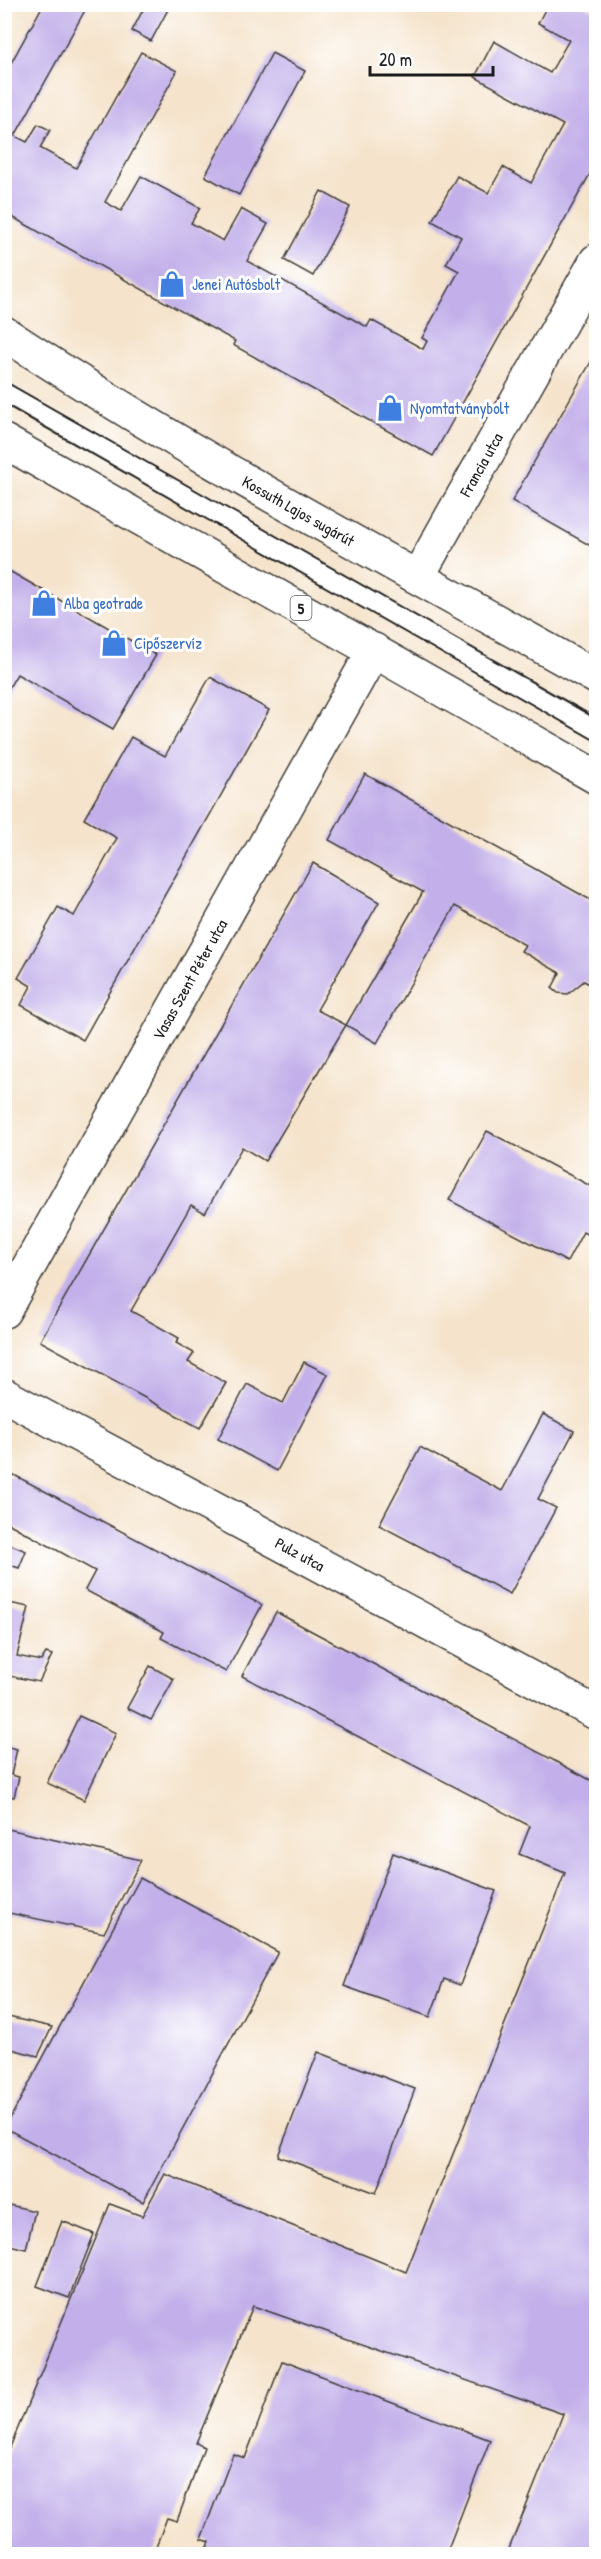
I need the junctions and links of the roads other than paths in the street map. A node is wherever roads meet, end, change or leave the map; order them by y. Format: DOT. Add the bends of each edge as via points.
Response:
graph roads {
  1 [pos="597,261"];
  2 [pos="4,333"];
  3 [pos="4,392"];
  4 [pos="4,441"];
  5 [pos="418,576"];
  6 [pos="374,650"];
  7 [pos="597,677"];
  8 [pos="597,730"];
  9 [pos="597,777"];
  10 [pos="4,1311"];
  11 [pos="4,1395"];
  12 [pos="597,1713"];
  1 -- 5 [label="street, Francia utca"];
  2 -- 5 [label="street, Kossuth Lajos sugárút" via="91,390"];
  3 -- 8 [label="lane"];
  4 -- 6 [label="street, 5"];
  5 -- 7 [label="street, Kossuth Lajos sugárút"];
  6 -- 9 [label="street, 5"];
  6 -- 10 [label="street, Vasas Szent Péter utca"];
  11 -- 12 [label="street, Pulz utca"];
}
